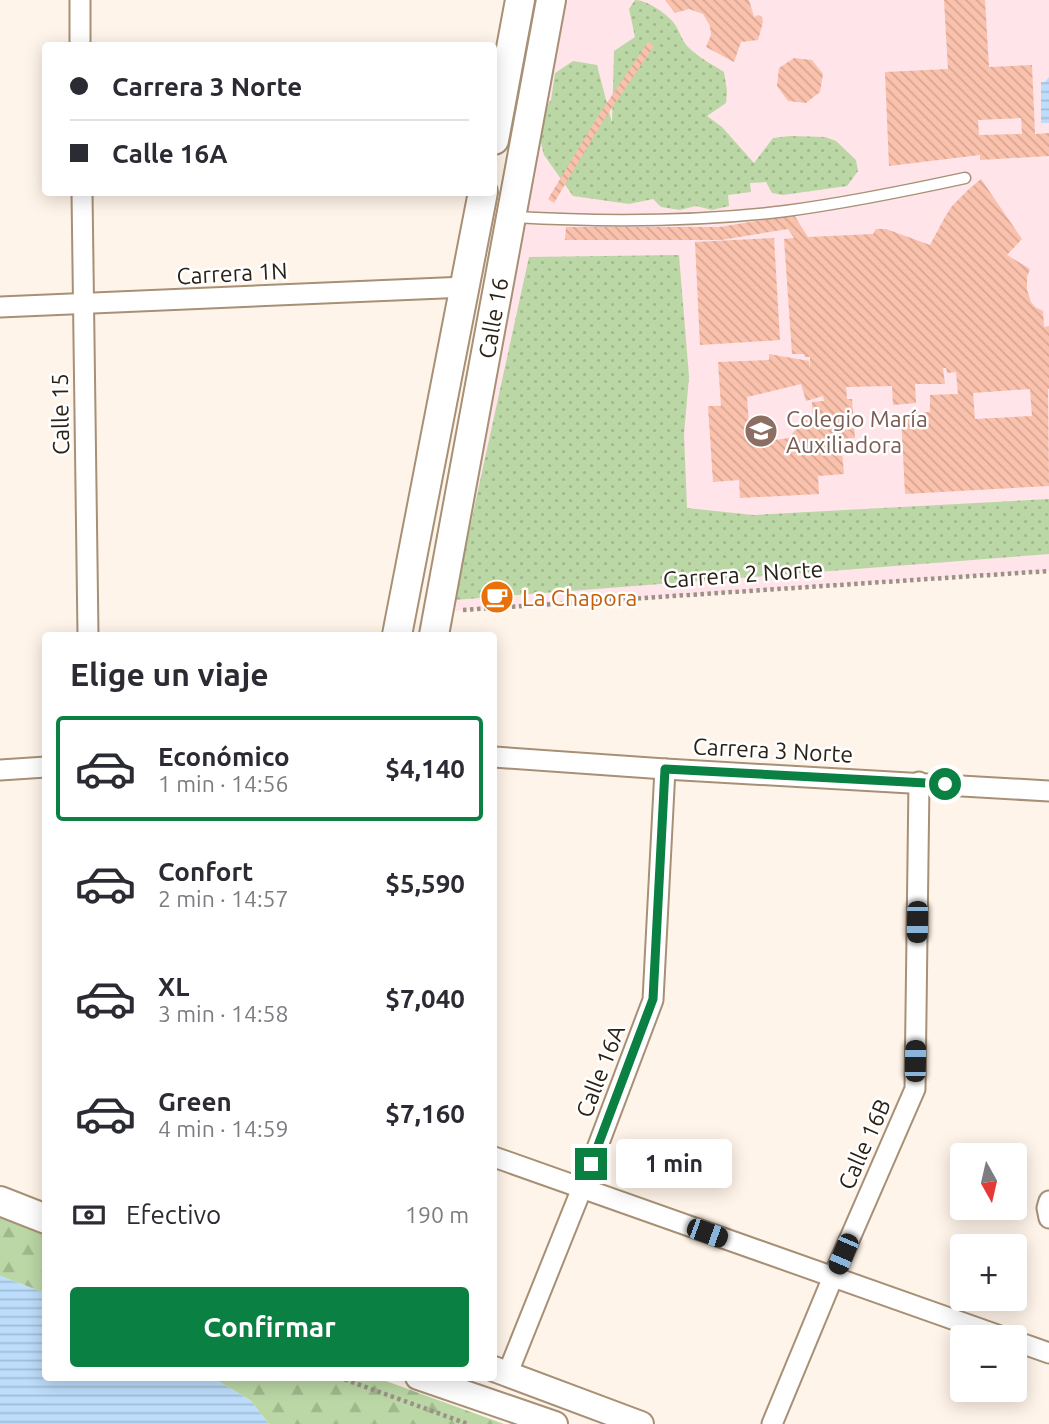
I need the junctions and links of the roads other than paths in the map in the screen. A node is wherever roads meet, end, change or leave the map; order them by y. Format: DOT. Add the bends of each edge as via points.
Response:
graph roads {
  1 [pos="80,0"];
  2 [pos="520,0"];
  3 [pos="551,0"];
  4 [pos="80,42"];
  5 [pos="497,123"];
  6 [pos="965,178"];
  7 [pos="82,196"];
  8 [pos="482,196"];
  9 [pos="512,217"];
  10 [pos="466,287"];
  11 [pos="83,304"];
  12 [pos="0,307"];
  13 [pos="437,624"];
  14 [pos="88,632"];
  15 [pos="398,632"];
  16 [pos="497,757"];
  17 [pos="42,767"];
  18 [pos="0,769"];
  19 [pos="665,769"];
  20 [pos="919,782"];
  21 [pos="1049,791"];
  22 [pos="497,1158"];
  23 [pos="0,1188"];
  24 [pos="582,1188"];
  25 [pos="0,1201"];
  26 [pos="1049,1201"];
  27 [pos="42,1204"];
  28 [pos="42,1217"];
  29 [pos="1049,1218"];
  30 [pos="833,1277"];
  31 [pos="969,1325"];
  32 [pos="1027,1345"];
  33 [pos="1049,1353"];
  34 [pos="500,1372"];
  35 [pos="430,1381"];
  36 [pos="555,1424"];
  37 [pos="640,1424"];
  38 [pos="772,1424"];
  1 -- 4 [label="street"];
  2 -- 5 [label="main road"];
  3 -- 9 [label="main road, Calle 16"];
  6 -- 9 [label="lane" via="876,197 708,218"];
  7 -- 11 [label="street, Calle 15"];
  8 -- 10 [label="main road, Calle 16"];
  9 -- 13 [label="main road, Calle 16"];
  10 -- 11 [label="street, Carrera 1N"];
  10 -- 15 [label="main road, Calle 16"];
  11 -- 12 [label="street, Carrera 1N"];
  11 -- 14 [label="street, Calle 15"];
  16 -- 19 [label="street, Carrera 3 Norte"];
  17 -- 18 [label="street"];
  19 -- 20 [label="street, Carrera 3 Norte"];
  19 -- 24 [label="street, Calle 16A" via="653,999"];
  20 -- 21 [label="street, Carrera 3 Norte"];
  20 -- 30 [label="street, Calle 16B" via="915,1089"];
  22 -- 24 [label="street"];
  23 -- 27 [label="main road"];
  24 -- 30 [label="street"];
  24 -- 34 [label="street, Calle 16A"];
  25 -- 28 [label="main road"];
  26 -- 29 [label="street"];
  30 -- 31 [label="street"];
  30 -- 38 [label="street, Calle 16B"];
  32 -- 33 [label="street"];
  34 -- 37 [label="street"];
  35 -- 36 [label="street"];
}
